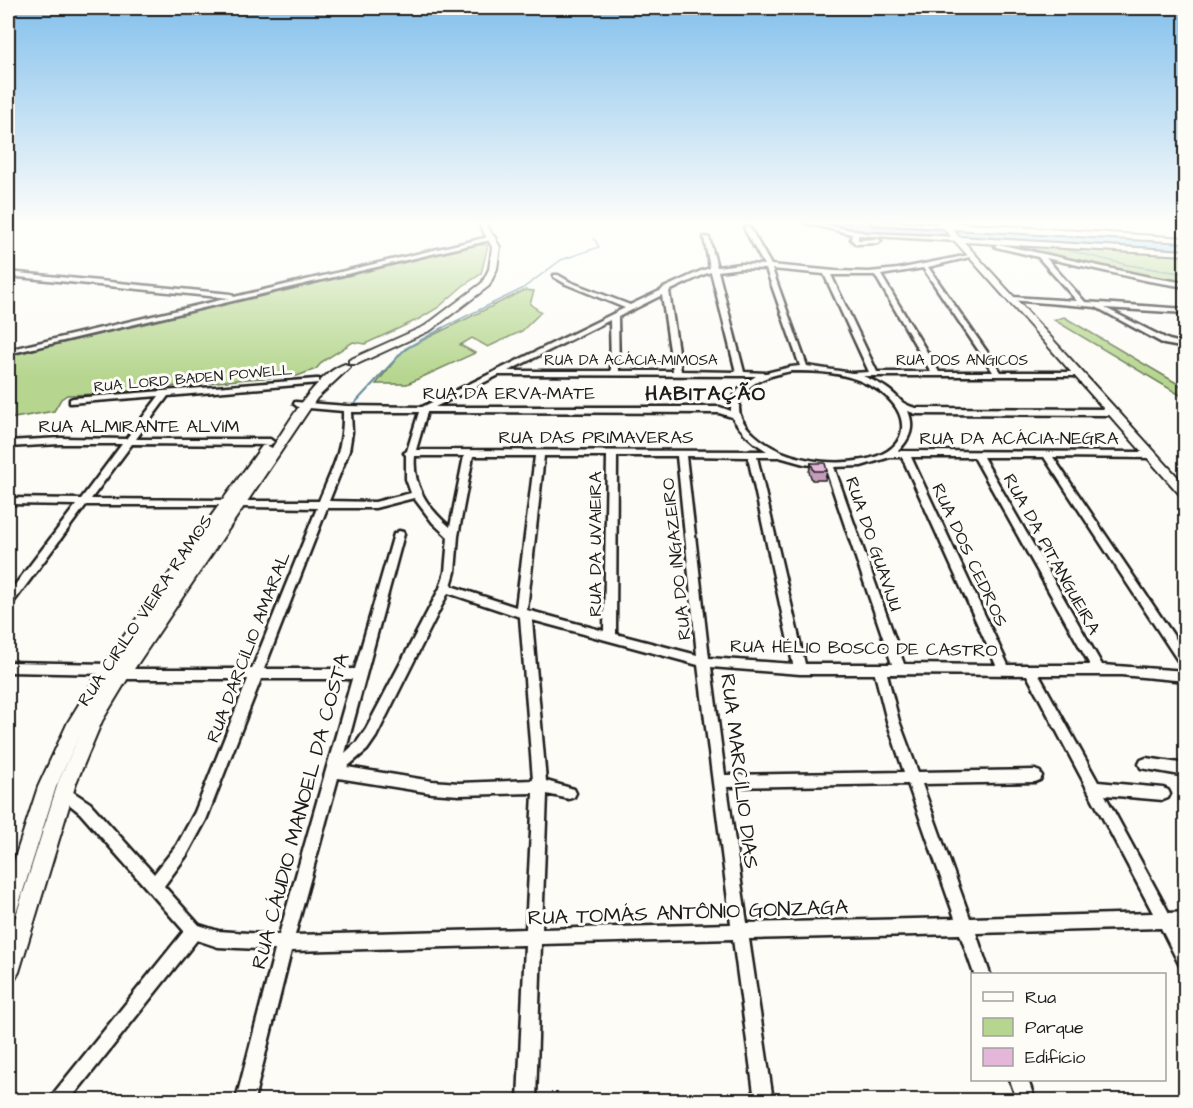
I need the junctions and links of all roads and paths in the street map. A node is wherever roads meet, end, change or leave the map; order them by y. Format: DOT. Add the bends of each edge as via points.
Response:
graph roads {
  1 [pos="877,273"];
  2 [pos="8,274"];
  3 [pos="340,274"];
  4 [pos="491,274"];
  5 [pos="701,274"];
  6 [pos="715,274"];
  7 [pos="771,274"];
  8 [pos="827,274"];
  9 [pos="930,274"];
  10 [pos="989,274"];
  11 [pos="1056,274"];
  12 [pos="1125,274"];
  13 [pos="556,276"];
  14 [pos="1185,285"];
  15 [pos="665,289"];
  16 [pos="241,297"];
  17 [pos="1012,300"];
  18 [pos="1082,303"];
  19 [pos="1096,305"];
  20 [pos="629,307"];
  21 [pos="1185,311"];
  22 [pos="614,315"];
  23 [pos="1185,346"];
  24 [pos="8,352"];
  25 [pos="346,363"];
  26 [pos="804,368"];
  27 [pos="497,373"];
  28 [pos="615,373"];
  29 [pos="677,373"];
  30 [pos="740,374"];
  31 [pos="766,374"];
  32 [pos="845,374"];
  33 [pos="874,374"];
  34 [pos="936,374"];
  35 [pos="999,374"];
  36 [pos="1078,374"];
  37 [pos="316,381"];
  38 [pos="165,394"];
  39 [pos="73,401"];
  40 [pos="302,404"];
  41 [pos="347,409"];
  42 [pos="424,409"];
  43 [pos="735,410"];
  44 [pos="903,411"];
  45 [pos="1112,412"];
  46 [pos="129,441"];
  47 [pos="270,442"];
  48 [pos="8,444"];
  49 [pos="410,453"];
  50 [pos="469,453"];
  51 [pos="540,453"];
  52 [pos="612,453"];
  53 [pos="681,454"];
  54 [pos="753,454"];
  55 [pos="782,454"];
  56 [pos="888,454"];
  57 [pos="906,454"];
  58 [pos="977,455"];
  59 [pos="1047,455"];
  60 [pos="1150,455"];
  61 [pos="830,465"];
  62 [pos="1185,494"];
  63 [pos="416,495"];
  64 [pos="8,501"];
  65 [pos="82,502"];
  66 [pos="233,503"];
  67 [pos="323,504"];
  68 [pos="399,534"];
  69 [pos="453,536"];
  70 [pos="445,588"];
  71 [pos="8,601"];
  72 [pos="523,614"];
  73 [pos="610,635"];
  74 [pos="704,662"];
  75 [pos="1185,664"];
  76 [pos="8,667"];
  77 [pos="800,669"];
  78 [pos="880,669"];
  79 [pos="900,669"];
  80 [pos="1004,669"];
  81 [pos="1030,669"];
  82 [pos="1099,670"];
  83 [pos="115,672"];
  84 [pos="257,674"];
  85 [pos="360,674"];
  86 [pos="1185,676"];
  87 [pos="1146,764"];
  88 [pos="1185,770"];
  89 [pos="333,771"];
  90 [pos="1035,776"];
  91 [pos="913,778"];
  92 [pos="718,780"];
  93 [pos="540,786"];
  94 [pos="1094,789"];
  95 [pos="64,792"];
  96 [pos="569,793"];
  97 [pos="1163,794"];
  98 [pos="154,886"];
  99 [pos="8,907"];
  100 [pos="1164,920"];
  101 [pos="1185,920"];
  102 [pos="965,925"];
  103 [pos="194,931"];
  104 [pos="740,931"];
  105 [pos="534,937"];
  106 [pos="285,944"];
  107 [pos="1185,960"];
  108 [pos="8,972"];
  109 [pos="981,973"];
  110 [pos="1018,1081"];
  111 [pos="59,1101"];
  112 [pos="245,1101"];
  113 [pos="527,1101"];
  114 [pos="764,1101"];
  115 [pos="1026,1101"];
  1 -- 34 [label="street"];
  2 -- 16 [label="street"];
  3 -- 16 [label="street"];
  4 -- 25 [label="main road, RUA CIRILO VIEIRA RAMOS" via="484,287 428,328"];
  5 -- 15 [label="street"];
  6 -- 30 [label="street"];
  7 -- 26 [label="street"];
  8 -- 33 [label="street"];
  9 -- 35 [label="street"];
  10 -- 17 [label="main road"];
  11 -- 18 [label="street"];
  12 -- 14 [label="street"];
  13 -- 20 [label="street"];
  15 -- 20 [label="street"];
  15 -- 29 [label="street"];
  16 -- 24 [label="street"];
  17 -- 18 [label="street"];
  17 -- 36 [label="main road"];
  18 -- 19 [label="street"];
  19 -- 21 [label="street"];
  19 -- 23 [label="street" via="1167,342"];
  20 -- 22 [label="street"];
  22 -- 27 [label="street"];
  22 -- 28 [label="street"];
  25 -- 37 [label="main road, RUA CIRILO VIEIRA RAMOS"];
  25 -- 40 [label="main road, RUA CIRILO VIEIRA RAMOS"];
  26 -- 31 [label="street, RUA DA ACÁCIA-MIMOSA"];
  26 -- 32 [label="street, RUA DA ACÁCIA-MIMOSA"];
  27 -- 28 [label="street, RUA DA ACÁCIA-MIMOSA"];
  27 -- 42 [label="street"];
  28 -- 29 [label="street, RUA DA ACÁCIA-MIMOSA"];
  29 -- 30 [label="street, RUA DA ACÁCIA-MIMOSA"];
  30 -- 31 [label="street, RUA DA ACÁCIA-MIMOSA"];
  31 -- 43 [label="street" via="747,383 736,397"];
  32 -- 33 [label="street, RUA DOS ANGICOS"];
  32 -- 44 [label="street" via="872,384"];
  33 -- 34 [label="street, RUA DOS ANGICOS"];
  34 -- 35 [label="street, RUA DOS ANGICOS"];
  35 -- 36 [label="street, RUA DOS ANGICOS"];
  36 -- 45 [label="main road"];
  37 -- 38 [label="street, RUA LORD BADEN POWELL"];
  37 -- 40 [label="main road, RUA CIRILO VIEIRA RAMOS"];
  38 -- 39 [label="street, RUA LORD BADEN POWELL"];
  38 -- 46 [label="street"];
  40 -- 41 [label="street, RUA DA ERVA-MATE"];
  40 -- 47 [label="main road, RUA CIRILO VIEIRA RAMOS"];
  40 -- 66 [label="main road, RUA CIRILO VIEIRA RAMOS"];
  41 -- 42 [label="street, RUA DA ERVA-MATE"];
  41 -- 67 [label="street, RUA DARCÍLIO AMARAL" via="347,441"];
  42 -- 43 [label="street, RUA DA ERVA-MATE"];
  42 -- 49 [label="street"];
  43 -- 55 [label="street" via="744,429 759,443"];
  44 -- 45 [label="street"];
  44 -- 56 [label="street" via="908,424 904,441"];
  45 -- 60 [label="main road"];
  46 -- 47 [label="street, RUA ALMIRANTE ALVIM"];
  46 -- 48 [label="street, RUA ALMIRANTE ALVIM"];
  46 -- 65 [label="street"];
  47 -- 66 [label="main road, RUA CIRILO VIEIRA RAMOS"];
  49 -- 50 [label="street, RUA DAS PRIMAVERAS"];
  49 -- 63 [label="street"];
  50 -- 51 [label="street, RUA DAS PRIMAVERAS"];
  50 -- 69 [label="street"];
  51 -- 52 [label="street, RUA DAS PRIMAVERAS"];
  51 -- 72 [label="street"];
  52 -- 53 [label="street, RUA DAS PRIMAVERAS"];
  52 -- 73 [label="street, RUA DA UVAIEIRA"];
  53 -- 54 [label="street, RUA DAS PRIMAVERAS"];
  53 -- 74 [label="street, RUA DO INGAZEIRO"];
  54 -- 55 [label="street, RUA DAS PRIMAVERAS"];
  54 -- 77 [label="street"];
  55 -- 61 [label="street, RUA DA ACÁCIA-NEGRA"];
  56 -- 57 [label="street, RUA DA ACÁCIA-NEGRA"];
  56 -- 61 [label="street, RUA DA ACÁCIA-NEGRA" via="862,463"];
  57 -- 58 [label="street, RUA DA ACÁCIA-NEGRA"];
  57 -- 80 [label="street, RUA DOS CEDROS"];
  58 -- 59 [label="street, RUA DA ACÁCIA-NEGRA"];
  58 -- 82 [label="street, RUA DA PITANGUEIRA"];
  59 -- 60 [label="street, RUA DA ACÁCIA-NEGRA"];
  59 -- 75 [label="street"];
  60 -- 62 [label="main road"];
  61 -- 79 [label="street, RUA DO GUAVIJU"];
  63 -- 67 [label="street" via="375,504"];
  63 -- 69 [label="street" via="431,517"];
  64 -- 65 [label="street"];
  65 -- 66 [label="street"];
  65 -- 71 [label="street"];
  66 -- 67 [label="street"];
  66 -- 83 [label="main road, RUA CIRILO VIEIRA RAMOS"];
  67 -- 84 [label="street, RUA DARCÍLIO AMARAL"];
  68 -- 85 [label="street, RUA CÁUDIO MANOEL DA COSTA"];
  69 -- 70 [label="street"];
  70 -- 72 [label="street, RUA HÉLIO BOSCO DE CASTRO"];
  70 -- 89 [label="street" via="371,733"];
  72 -- 73 [label="street, RUA HÉLIO BOSCO DE CASTRO"];
  72 -- 93 [label="street"];
  73 -- 74 [label="street, RUA HÉLIO BOSCO DE CASTRO"];
  74 -- 77 [label="street, RUA HÉLIO BOSCO DE CASTRO"];
  74 -- 92 [label="street, RUA MARCÍLIO DIAS"];
  76 -- 83 [label="street"];
  77 -- 78 [label="street, RUA HÉLIO BOSCO DE CASTRO"];
  78 -- 79 [label="street, RUA HÉLIO BOSCO DE CASTRO"];
  78 -- 91 [label="street"];
  79 -- 80 [label="street, RUA HÉLIO BOSCO DE CASTRO"];
  80 -- 81 [label="street, RUA HÉLIO BOSCO DE CASTRO"];
  81 -- 82 [label="street, RUA HÉLIO BOSCO DE CASTRO"];
  81 -- 94 [label="street"];
  82 -- 86 [label="street, RUA HÉLIO BOSCO DE CASTRO"];
  83 -- 84 [label="street"];
  83 -- 95 [label="main road, RUA CIRILO VIEIRA RAMOS"];
  83 -- 99 [label="main road, RUA CIRILO VIEIRA RAMOS" via="74,727 55,768"];
  84 -- 85 [label="street"];
  84 -- 98 [label="street, RUA DARCÍLIO AMARAL" via="194,832"];
  85 -- 89 [label="street, RUA CÁUDIO MANOEL DA COSTA"];
  87 -- 88 [label="street"];
  89 -- 93 [label="street" via="459,789"];
  89 -- 106 [label="street, RUA CÁUDIO MANOEL DA COSTA"];
  90 -- 91 [label="street"];
  91 -- 92 [label="street"];
  91 -- 102 [label="street"];
  92 -- 104 [label="street, RUA MARCÍLIO DIAS"];
  93 -- 96 [label="street"];
  93 -- 105 [label="street"];
  94 -- 97 [label="street"];
  94 -- 100 [label="street"];
  95 -- 98 [label="street" via="85,808"];
  95 -- 108 [label="main road, RUA CIRILO VIEIRA RAMOS"];
  98 -- 103 [label="street"];
  100 -- 101 [label="street, RUA TOMÁS ANTÔNIO GONZAGA"];
  100 -- 102 [label="street, RUA TOMÁS ANTÔNIO GONZAGA"];
  100 -- 107 [label="street"];
  102 -- 104 [label="street, RUA TOMÁS ANTÔNIO GONZAGA"];
  102 -- 109 [label="street"];
  103 -- 106 [label="street, RUA TOMÁS ANTÔNIO GONZAGA" via="218,939"];
  103 -- 111 [label="street"];
  104 -- 105 [label="street, RUA TOMÁS ANTÔNIO GONZAGA"];
  104 -- 114 [label="street, RUA MARCÍLIO DIAS"];
  105 -- 106 [label="street, RUA TOMÁS ANTÔNIO GONZAGA"];
  105 -- 113 [label="street"];
  106 -- 112 [label="street, RUA CÁUDIO MANOEL DA COSTA"];
  110 -- 115 [label="street"];
}
